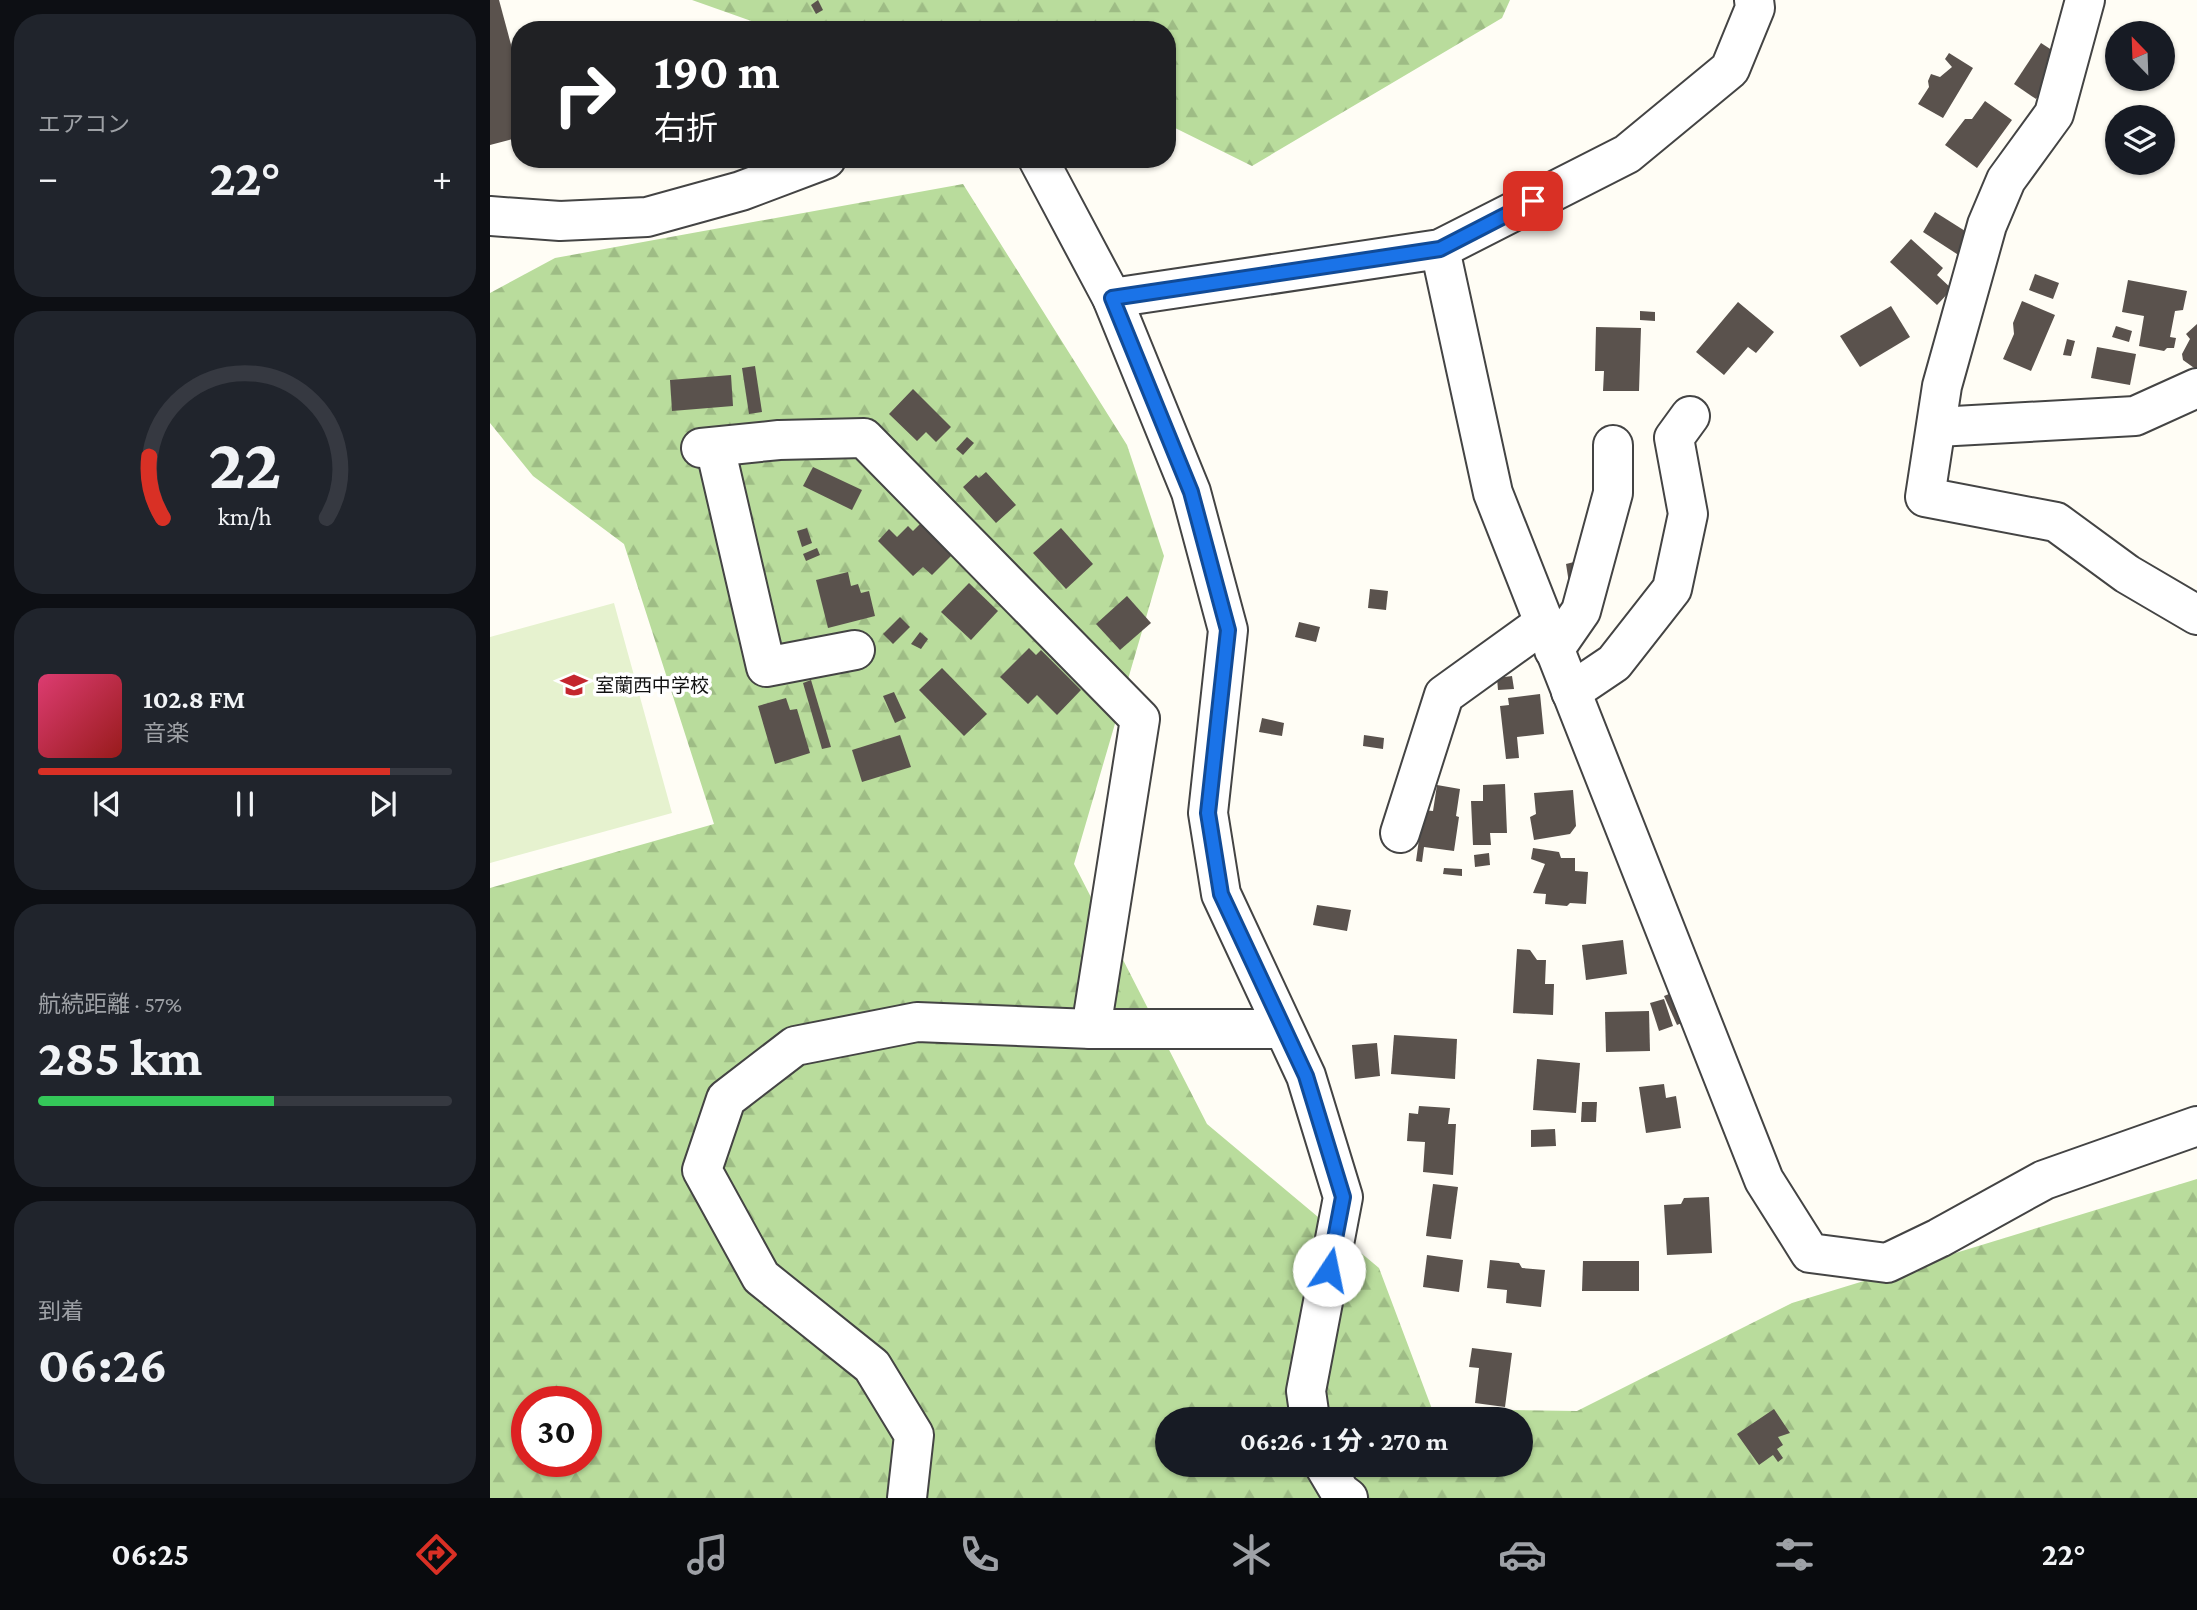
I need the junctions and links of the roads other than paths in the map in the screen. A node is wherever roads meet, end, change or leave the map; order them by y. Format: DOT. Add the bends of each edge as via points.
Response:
graph roads {
  1 [pos="1754,0"];
  2 [pos="2085,0"];
  3 [pos="802,168"];
  4 [pos="1043,168"];
  5 [pos="490,216"];
  6 [pos="1440,249"];
  7 [pos="1112,298"];
  8 [pos="2197,388"];
  9 [pos="1690,415"];
  10 [pos="1937,427"];
  11 [pos="1613,445"];
  12 [pos="2197,615"];
  13 [pos="1549,636"];
  14 [pos="855,650"];
  15 [pos="1572,692"];
  16 [pos="1401,833"];
  17 [pos="1091,1029"];
  18 [pos="1282,1029"];
  19 [pos="2197,1126"];
  20 [pos="1308,1407"];
  21 [pos="1331,1477"];
  22 [pos="907,1498"];
  23 [pos="1348,1498"];
  1 -- 6 [label="street" via="1755,8 1730,69 1627,154"];
  2 -- 10 [label="street" via="2054,114 2006,180 1987,225 1942,386"];
  3 -- 5 [label="street" via="741,191 647,217 560,221"];
  4 -- 7 [label="street"];
  6 -- 7 [label="street"];
  6 -- 13 [label="street" via="1493,494"];
  7 -- 18 [label="street" via="1191,492 1228,630 1208,813 1221,894"];
  8 -- 10 [label="street" via="2135,416"];
  9 -- 15 [label="street" via="1674,438 1688,514 1672,589 1614,663"];
  10 -- 12 [label="street" via="1925,496 2056,522 2127,574"];
  11 -- 13 [label="street" via="1613,493 1581,611"];
  13 -- 15 [label="street"];
  13 -- 16 [label="street" via="1444,695"];
  14 -- 17 [label="street" via="766,667 708,447 864,438 1140,719"];
  15 -- 19 [label="street" via="1764,1180 1810,1253 1887,1263 2044,1180"];
  17 -- 18 [label="street"];
  17 -- 22 [label="street" via="917,1021 795,1046 726,1099 702,1170 761,1277 873,1366 914,1435"];
  18 -- 20 [label="street" via="1306,1076 1343,1197 1306,1391"];
  21 -- 23 [label="street"];
}
